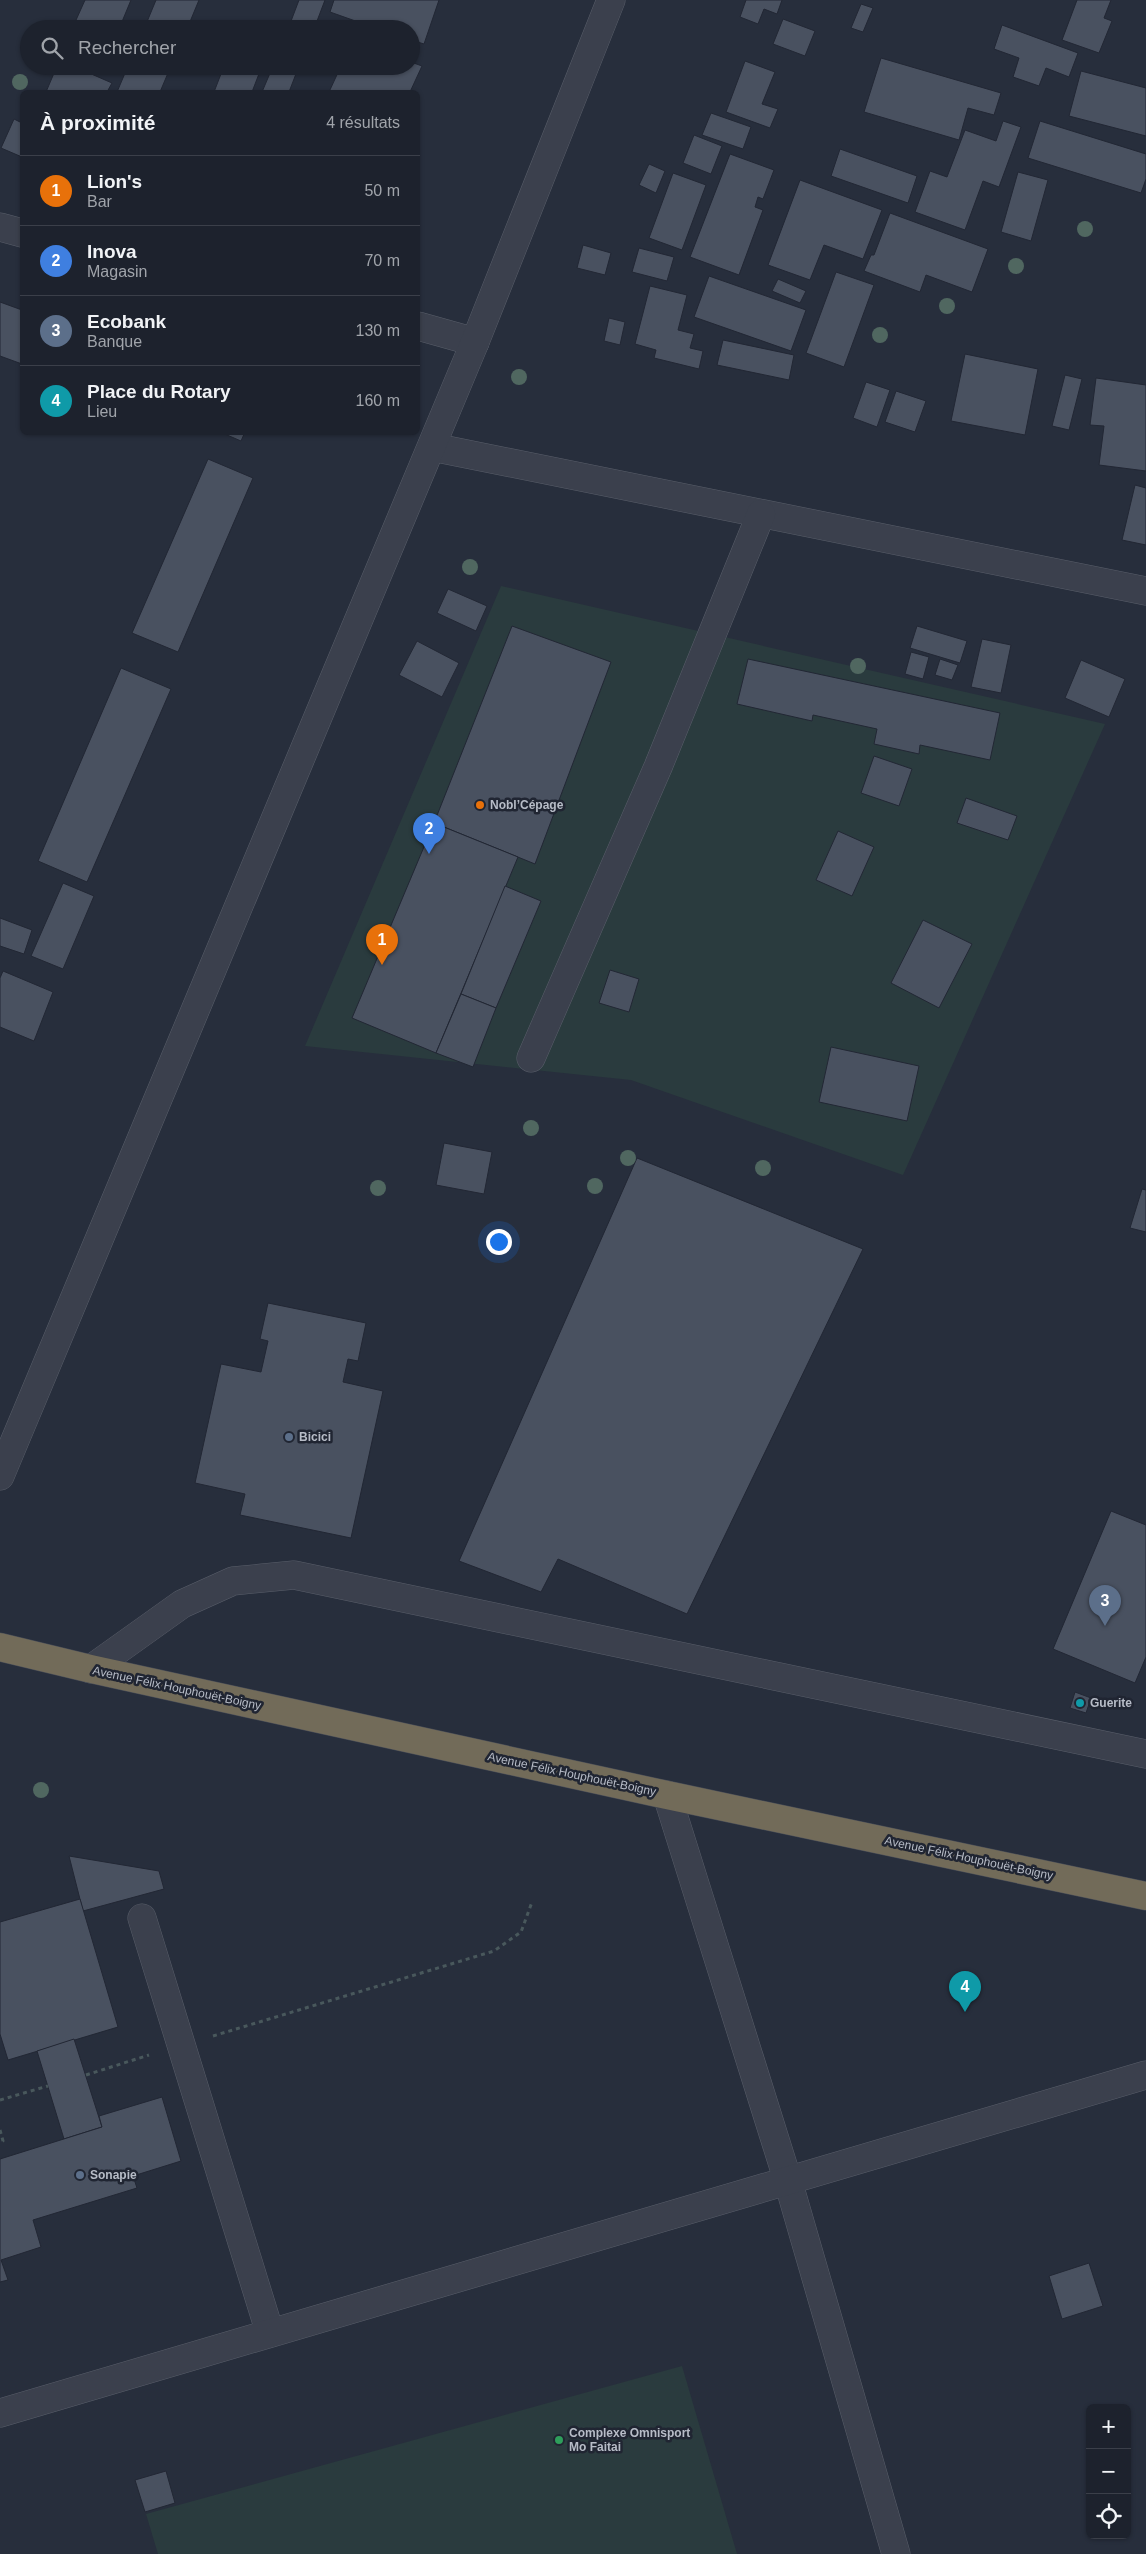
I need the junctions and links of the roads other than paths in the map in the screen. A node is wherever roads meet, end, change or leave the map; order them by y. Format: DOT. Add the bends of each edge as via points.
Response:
graph roads {
  1 [pos="611,0"];
  2 [pos="0,227"];
  3 [pos="20,232"];
  4 [pos="420,327"];
  5 [pos="476,342"];
  6 [pos="432,447"];
  7 [pos="761,514"];
  8 [pos="1146,591"];
  9 [pos="531,1058"];
  10 [pos="0,1476"];
  11 [pos="0,1647"];
  12 [pos="91,1669"];
  13 [pos="1146,1754"];
  14 [pos="667,1795"];
  15 [pos="1146,1896"];
  16 [pos="142,1918"];
  17 [pos="1146,2075"];
  18 [pos="788,2181"];
  19 [pos="270,2333"];
  20 [pos="0,2413"];
  21 [pos="896,2554"];
  1 -- 5 [label="street"];
  2 -- 3 [label="street"];
  4 -- 5 [label="street"];
  5 -- 6 [label="street"];
  6 -- 7 [label="street"];
  6 -- 10 [label="street"];
  7 -- 8 [label="street"];
  7 -- 9 [label="street" via="658,767"];
  11 -- 12 [label="highway, Avenue Félix Houphouët-Boigny"];
  12 -- 13 [label="street" via="191,1600 233,1581 294,1575"];
  12 -- 14 [label="highway, Avenue Félix Houphouët-Boigny"];
  14 -- 15 [label="highway, Avenue Félix Houphouët-Boigny"];
  14 -- 18 [label="street"];
  16 -- 19 [label="street"];
  17 -- 18 [label="street"];
  18 -- 19 [label="street"];
  18 -- 21 [label="street"];
  19 -- 20 [label="street"];
}
